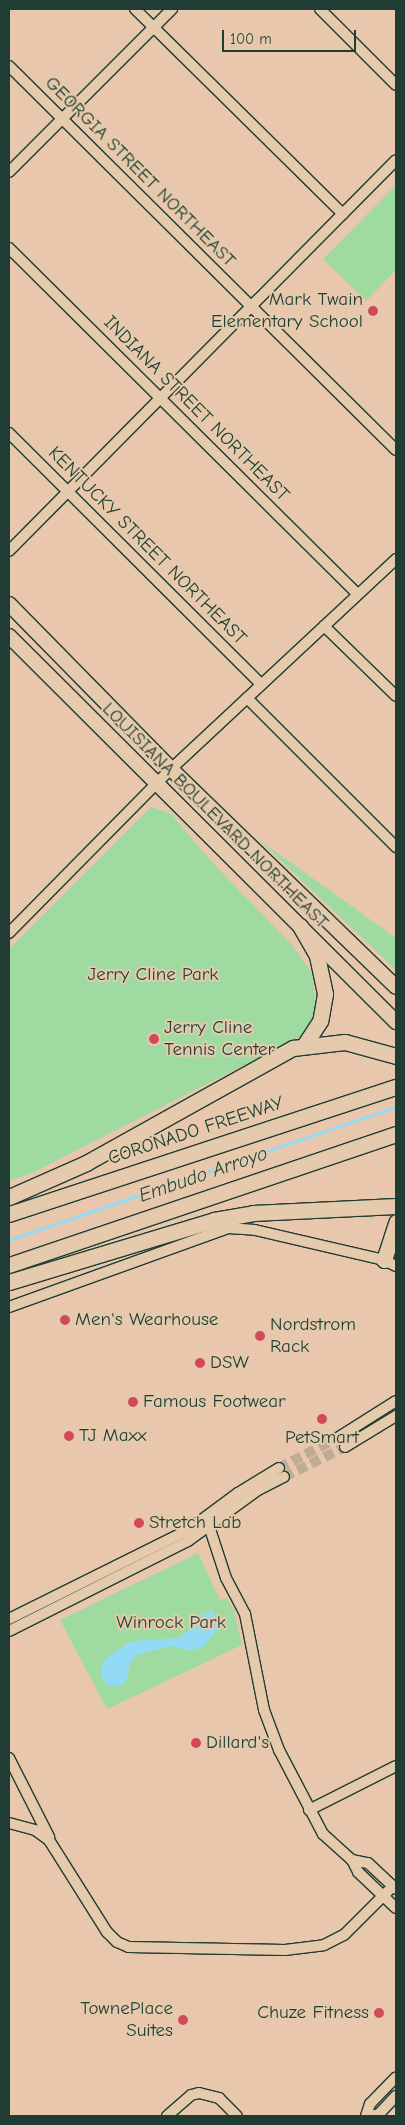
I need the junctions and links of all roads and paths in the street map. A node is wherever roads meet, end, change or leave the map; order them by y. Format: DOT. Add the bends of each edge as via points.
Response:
graph roads {
  1 [pos="135,9"];
  2 [pos="172,9"];
  3 [pos="320,9"];
  4 [pos="154,28"];
  5 [pos="9,66"];
  6 [pos="396,85"];
  7 [pos="62,120"];
  8 [pos="396,160"];
  9 [pos="9,172"];
  10 [pos="343,214"];
  11 [pos="9,248"];
  12 [pos="250,308"];
  13 [pos="159,398"];
  14 [pos="9,433"];
  15 [pos="396,450"];
  16 [pos="68,492"];
  17 [pos="9,550"];
  18 [pos="396,559"];
  19 [pos="358,594"];
  20 [pos="9,604"];
  21 [pos="324,626"];
  22 [pos="9,636"];
  23 [pos="261,684"];
  24 [pos="396,696"];
  25 [pos="246,698"];
  26 [pos="171,770"];
  27 [pos="157,784"];
  28 [pos="396,847"];
  29 [pos="300,926"];
  30 [pos="9,932"];
  31 [pos="396,987"];
  32 [pos="396,1022"];
  33 [pos="304,1046"];
  34 [pos="395,1055"];
  35 [pos="396,1087"];
  36 [pos="396,1134"];
  37 [pos="9,1197"];
  38 [pos="392,1207"];
  39 [pos="9,1214"];
  40 [pos="396,1222"];
  41 [pos="390,1263"];
  42 [pos="9,1265"];
  43 [pos="9,1282"];
  44 [pos="9,1307"];
  45 [pos="396,1401"];
  46 [pos="396,1416"];
  47 [pos="340,1437"];
  48 [pos="345,1448"];
  49 [pos="281,1473"];
  50 [pos="239,1498"];
  51 [pos="209,1526"];
  52 [pos="9,1619"];
  53 [pos="9,1631"];
  54 [pos="9,1758"];
  55 [pos="396,1766"];
  56 [pos="309,1810"];
  57 [pos="9,1823"];
  58 [pos="53,1844"];
  59 [pos="352,1860"];
  60 [pos="394,1888"];
  61 [pos="383,1895"];
  62 [pos="396,1908"];
  63 [pos="396,2077"];
  64 [pos="396,2096"];
  65 [pos="167,2116"];
  66 [pos="237,2116"];
  67 [pos="366,2116"];
  68 [pos="371,2116"];
  1 -- 4 [label="street"];
  2 -- 4 [label="street"];
  3 -- 6 [label="street"];
  4 -- 7 [label="street"];
  4 -- 10 [label="street"];
  5 -- 7 [label="street, GEORGIA STREET NORTHEAST"];
  7 -- 9 [label="street"];
  7 -- 12 [label="street, GEORGIA STREET NORTHEAST"];
  8 -- 10 [label="street"];
  10 -- 12 [label="street"];
  11 -- 13 [label="street, INDIANA STREET NORTHEAST"];
  12 -- 13 [label="street"];
  12 -- 15 [label="street, GEORGIA STREET NORTHEAST"];
  13 -- 16 [label="street"];
  13 -- 19 [label="street, INDIANA STREET NORTHEAST"];
  14 -- 16 [label="street, KENTUCKY STREET NORTHEAST"];
  16 -- 17 [label="street"];
  16 -- 23 [label="street, KENTUCKY STREET NORTHEAST"];
  18 -- 19 [label="street"];
  19 -- 21 [label="street"];
  20 -- 26 [label="main road, LOUISIANA BOULEVARD NORTHEAST"];
  21 -- 23 [label="street"];
  21 -- 24 [label="street"];
  22 -- 27 [label="main road, LOUISIANA BOULEVARD NORTHEAST"];
  23 -- 25 [label="street"];
  25 -- 26 [label="street"];
  25 -- 28 [label="street"];
  26 -- 27 [label="street"];
  26 -- 31 [label="main road, LOUISIANA BOULEVARD NORTHEAST"];
  27 -- 29 [label="main road, LOUISIANA BOULEVARD NORTHEAST"];
  27 -- 30 [label="street"];
  29 -- 32 [label="main road, LOUISIANA BOULEVARD NORTHEAST"];
  29 -- 33 [label="highway" via="317,956 325,994 320,1021"];
  33 -- 34 [label="highway" via="345,1042"];
  33 -- 37 [label="highway" via="279,1055 86,1163"];
  35 -- 39 [label="highway, CORONADO FREEWAY"];
  36 -- 42 [label="highway"];
  38 -- 43 [label="highway" via="253,1212 214,1220"];
  40 -- 41 [label="highway"];
  41 -- 44 [label="street" via="254,1230 228,1228"];
  45 -- 47 [label="street"];
  46 -- 48 [label="street"];
  49 -- 50 [label="street"];
  50 -- 51 [label="street"];
  50 -- 52 [label="street" via="188,1530"];
  51 -- 53 [label="street" via="188,1541"];
  51 -- 56 [label="street" via="226,1578 245,1614 270,1732"];
  54 -- 58 [label="street"];
  55 -- 56 [label="street"];
  56 -- 59 [label="street" via="323,1834"];
  57 -- 58 [label="street" via="41,1833"];
  58 -- 61 [label="street" via="107,1932 117,1942 129,1947 286,1950 324,1945 339,1938"];
  59 -- 60 [label="street" via="368,1863"];
  59 -- 61 [label="street" via="358,1872"];
  60 -- 61 [label="street"];
  61 -- 62 [label="street"];
  63 -- 67 [label="street" via="370,2104"];
  64 -- 68 [label="street" via="379,2114"];
  65 -- 66 [label="street" via="191,2095 199,2093 219,2098"];
}
